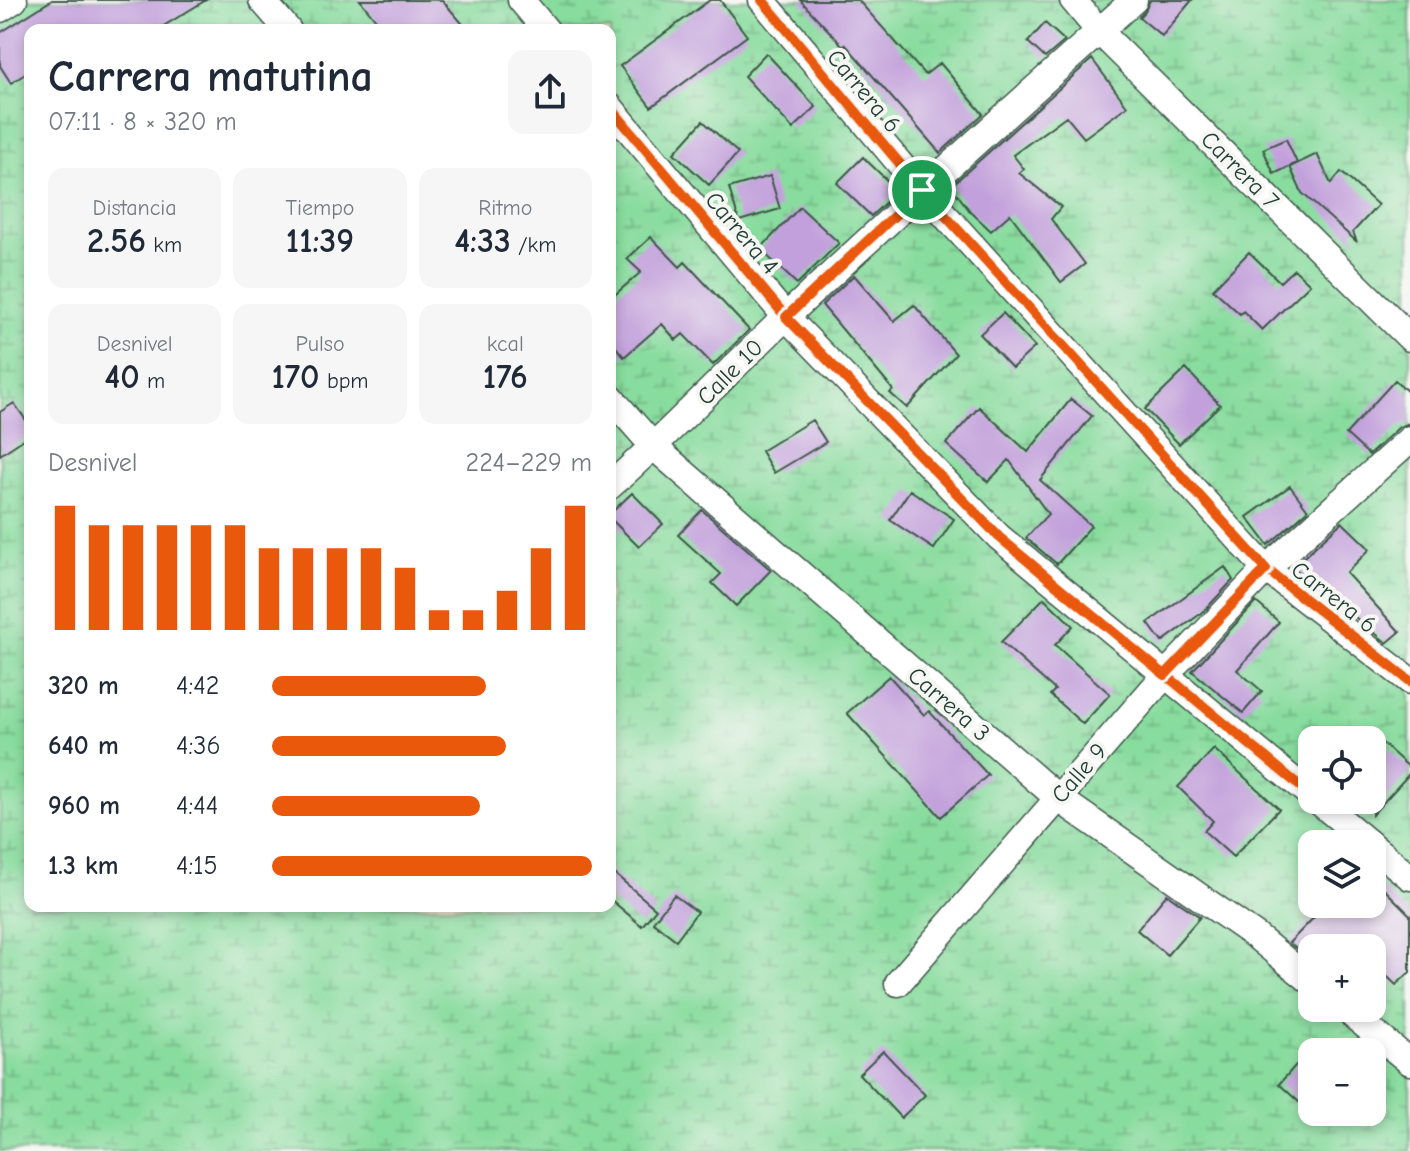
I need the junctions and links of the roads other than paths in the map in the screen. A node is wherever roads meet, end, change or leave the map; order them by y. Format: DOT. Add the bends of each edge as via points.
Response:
graph roads {
  1 [pos="14,0"];
  2 [pos="262,0"];
  3 [pos="521,0"];
  4 [pos="762,0"];
  5 [pos="1073,0"];
  6 [pos="1134,0"];
  7 [pos="0,9"];
  8 [pos="283,24"];
  9 [pos="541,24"];
  10 [pos="1099,31"];
  11 [pos="616,114"];
  12 [pos="922,190"];
  13 [pos="786,317"];
  14 [pos="1410,338"];
  15 [pos="616,404"];
  16 [pos="1410,439"];
  17 [pos="654,447"];
  18 [pos="616,481"];
  19 [pos="1266,569"];
  20 [pos="1165,675"];
  21 [pos="1410,681"];
  22 [pos="1298,785"];
  23 [pos="1058,798"];
  24 [pos="1333,814"];
  25 [pos="1353,830"];
  26 [pos="1386,857"];
  27 [pos="1410,877"];
  28 [pos="1298,971"];
  29 [pos="898,983"];
  30 [pos="1361,1022"];
  31 [pos="1410,1062"];
  1 -- 7 [label="street"];
  2 -- 8 [label="street"];
  3 -- 9 [label="street"];
  4 -- 12 [label="street, Carrera 6"];
  5 -- 10 [label="street, Carrera 7"];
  6 -- 10 [label="street, Calle 10"];
  10 -- 12 [label="street, Calle 10"];
  10 -- 14 [label="street, Carrera 7"];
  11 -- 13 [label="street, Carrera 4"];
  12 -- 13 [label="street, Calle 10"];
  12 -- 19 [label="street, Carrera 6"];
  13 -- 17 [label="street, Calle 10"];
  13 -- 20 [label="street, Carrera 4" via="999,537"];
  15 -- 17 [label="street, Carrera 3"];
  16 -- 19 [label="street, Calle 9"];
  17 -- 18 [label="street, Calle 10"];
  17 -- 23 [label="street, Carrera 3"];
  19 -- 20 [label="street, Calle 9"];
  19 -- 21 [label="street, Carrera 6"];
  20 -- 22 [label="street, Carrera 4"];
  20 -- 23 [label="street, Calle 9"];
  23 -- 28 [label="street, Carrera 3"];
  23 -- 29 [label="street, Calle 9"];
  24 -- 25 [label="street, Carrera 4"];
  26 -- 27 [label="street, Carrera 4"];
  30 -- 31 [label="street"];
}
